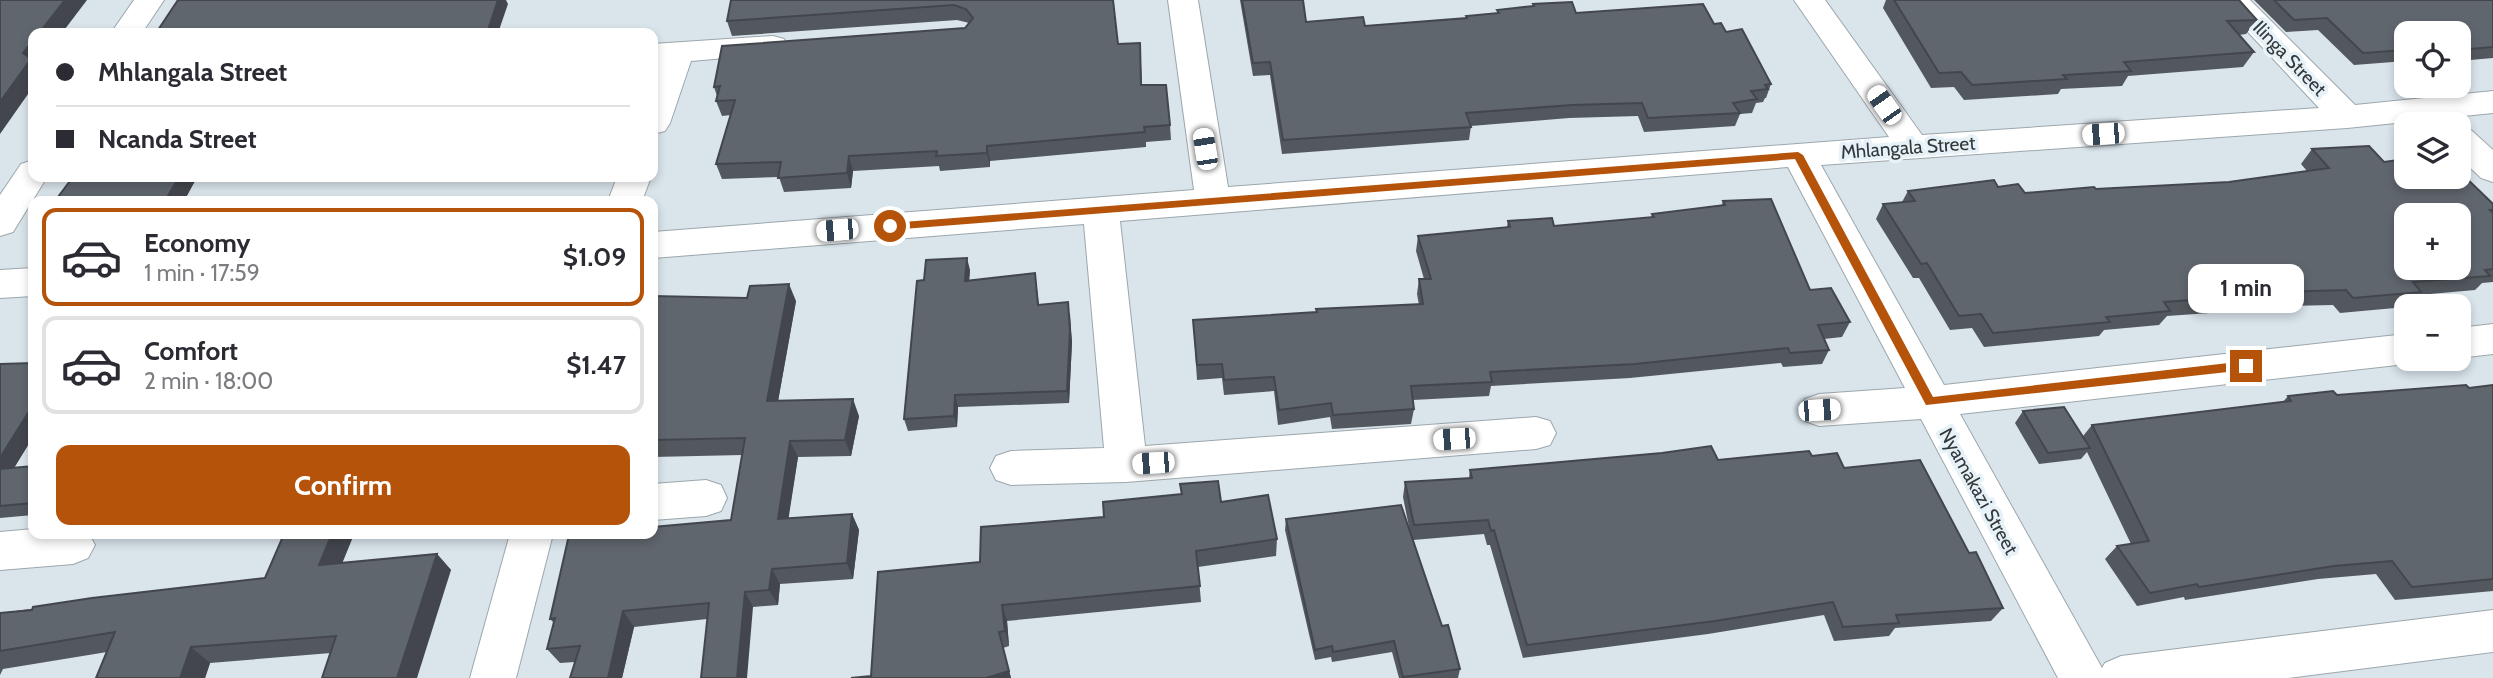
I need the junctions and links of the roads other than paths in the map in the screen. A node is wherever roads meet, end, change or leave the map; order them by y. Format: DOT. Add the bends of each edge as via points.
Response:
graph roads {
  1 [pos="149,0"];
  2 [pos="1183,0"];
  3 [pos="1810,0"];
  4 [pos="2233,0"];
  5 [pos="129,28"];
  6 [pos="797,44"];
  7 [pos="665,53"];
  8 [pos="658,94"];
  9 [pos="2493,102"];
  10 [pos="2454,112"];
  11 [pos="2347,117"];
  12 [pos="2394,117"];
  13 [pos="1913,147"];
  14 [pos="2471,149"];
  15 [pos="1798,155"];
  16 [pos="2493,170"];
  17 [pos="28,180"];
  18 [pos="1213,201"];
  19 [pos="1101,210"];
  20 [pos="0,223"];
  21 [pos="658,245"];
  22 [pos="28,282"];
  23 [pos="0,284"];
  24 [pos="2493,339"];
  25 [pos="2471,342"];
  26 [pos="2394,350"];
  27 [pos="1930,402"];
  28 [pos="1819,410"];
  29 [pos="1536,433"];
  30 [pos="1125,465"];
  31 [pos="1011,468"];
  32 [pos="706,498"];
  33 [pos="658,502"];
  34 [pos="530,539"];
  35 [pos="73,545"];
  36 [pos="0,551"];
  37 [pos="2493,631"];
  38 [pos="493,678"];
  39 [pos="2083,678"];
  40 [pos="2121,678"];
  1 -- 5 [label="street"];
  2 -- 18 [label="street"];
  3 -- 13 [label="street"];
  4 -- 11 [label="street, Ilinga Street"];
  6 -- 7 [label="street"];
  7 -- 8 [label="street"];
  9 -- 10 [label="street, Mhlangala Street"];
  11 -- 12 [label="street, Mhlangala Street"];
  11 -- 13 [label="street, Mhlangala Street"];
  13 -- 15 [label="street, Mhlangala Street"];
  14 -- 16 [label="street"];
  15 -- 18 [label="street, Mhlangala Street"];
  15 -- 27 [label="street, Nyamakazi Street"];
  17 -- 20 [label="street"];
  18 -- 19 [label="street, Mhlangala Street"];
  19 -- 21 [label="street, Mhlangala Street"];
  19 -- 30 [label="street"];
  22 -- 23 [label="street"];
  24 -- 25 [label="street"];
  26 -- 27 [label="street"];
  27 -- 28 [label="street"];
  27 -- 39 [label="street, Nyamakazi Street"];
  29 -- 30 [label="street"];
  30 -- 31 [label="street"];
  32 -- 33 [label="street"];
  34 -- 38 [label="street"];
  35 -- 36 [label="street"];
  37 -- 40 [label="street"];
}
